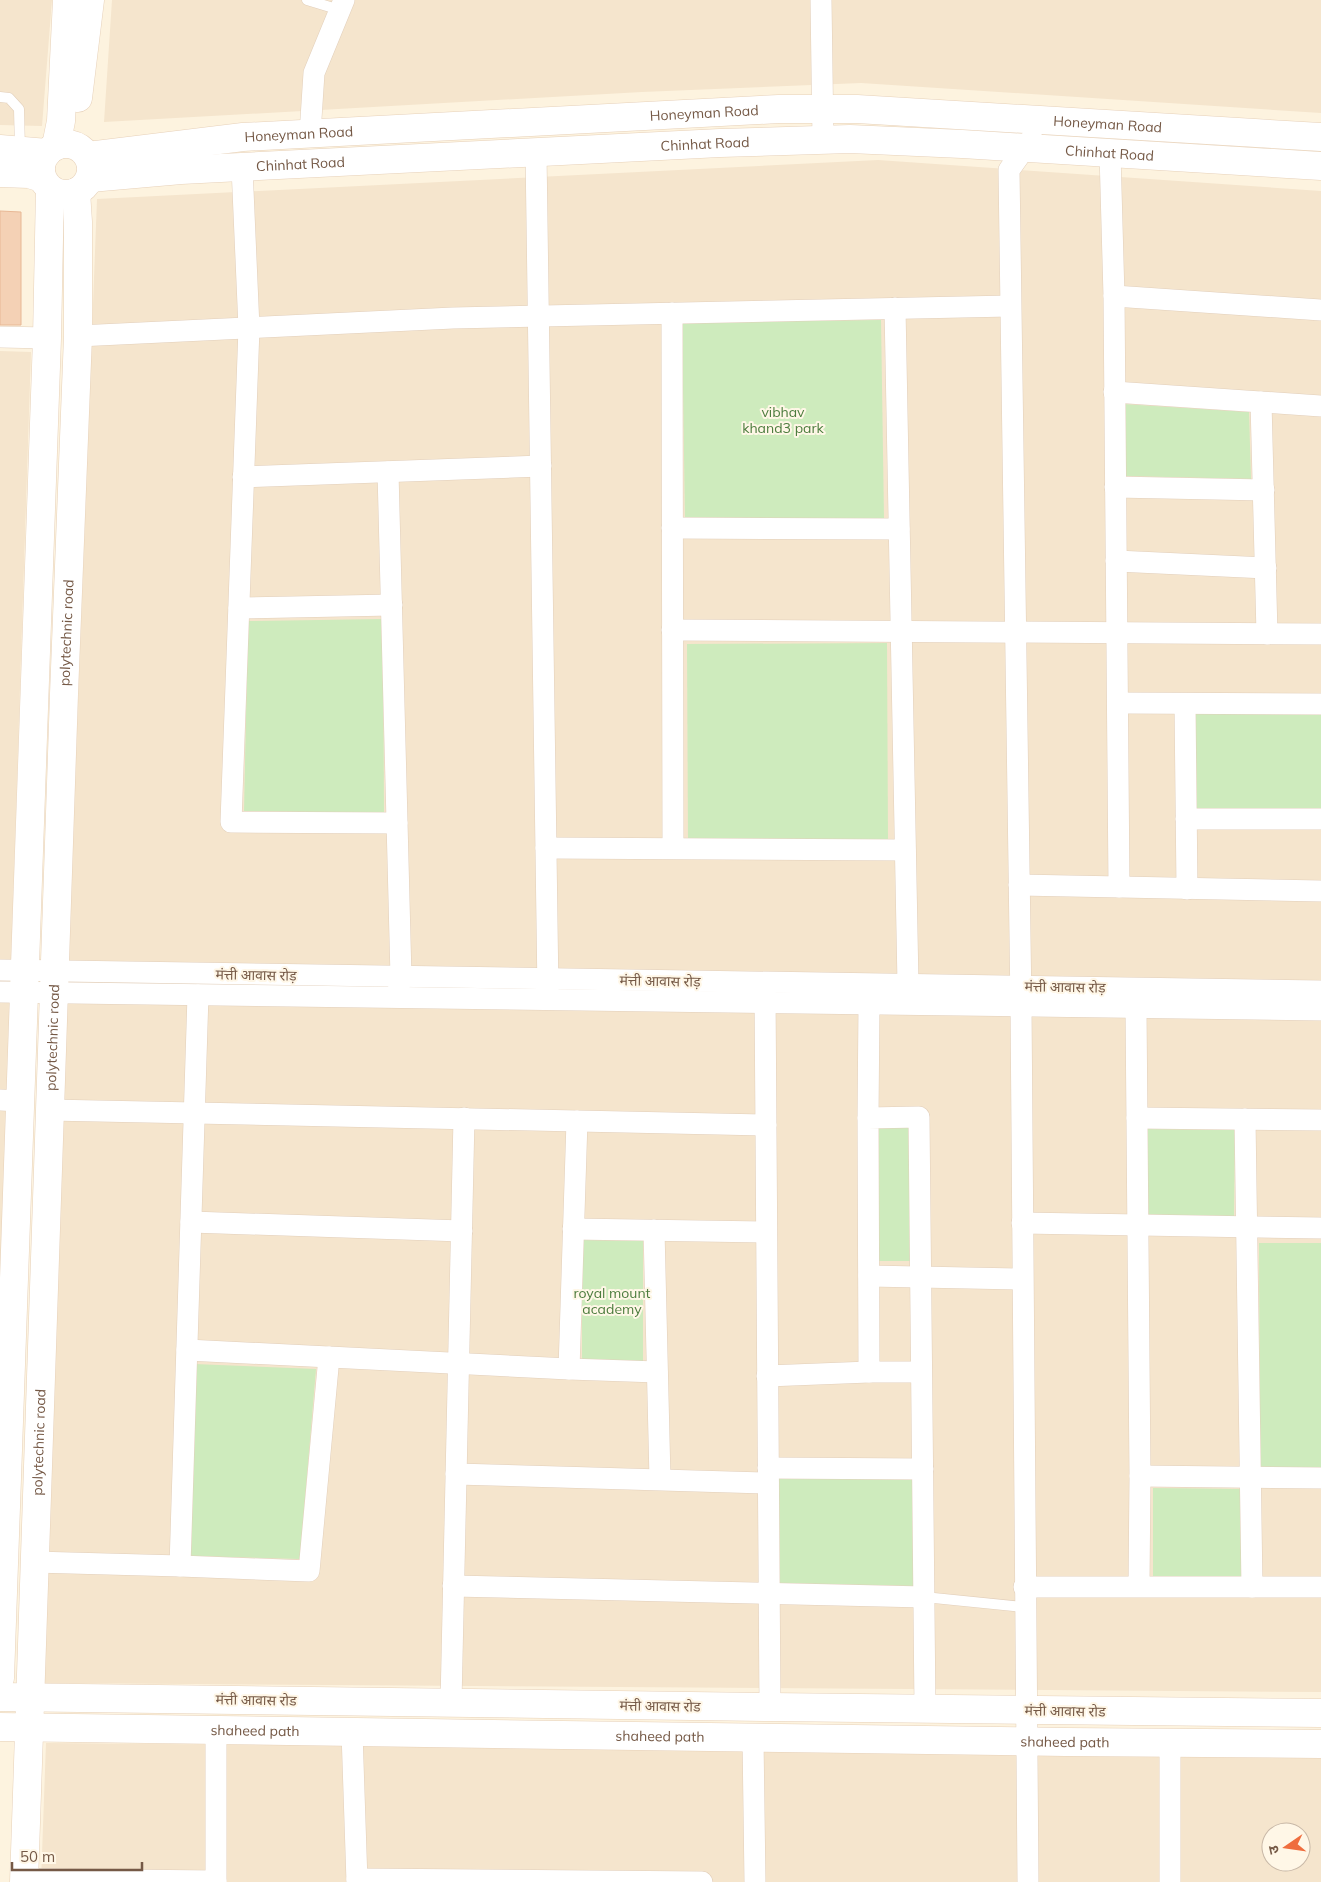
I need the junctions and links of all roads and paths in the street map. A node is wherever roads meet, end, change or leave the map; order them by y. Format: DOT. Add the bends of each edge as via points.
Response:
graph roads {
  1 [pos="67,0"];
  2 [pos="90,0"];
  3 [pos="306,0"];
  4 [pos="820,0"];
  5 [pos="342,5"];
  6 [pos="0,97"];
  7 [pos="822,109"];
  8 [pos="1046,120"];
  9 [pos="310,134"];
  10 [pos="1321,137"];
  11 [pos="823,140"];
  12 [pos="1024,148"];
  13 [pos="536,152"];
  14 [pos="1110,153"];
  15 [pos="52,165"];
  16 [pos="1321,166"];
  17 [pos="242,167"];
  18 [pos="0,173"];
  19 [pos="1114,296"];
  20 [pos="1010,306"];
  21 [pos="895,308"];
  22 [pos="1321,310"];
  23 [pos="672,313"];
  24 [pos="539,316"];
  25 [pos="249,328"];
  26 [pos="78,336"];
  27 [pos="0,337"];
  28 [pos="47,338"];
  29 [pos="1114,392"];
  30 [pos="1261,402"];
  31 [pos="1321,406"];
  32 [pos="541,466"];
  33 [pos="388,472"];
  34 [pos="244,477"];
  35 [pos="1116,487"];
  36 [pos="1264,490"];
  37 [pos="672,528"];
  38 [pos="899,528"];
  39 [pos="1116,560"];
  40 [pos="1266,568"];
  41 [pos="392,605"];
  42 [pos="239,608"];
  43 [pos="672,630"];
  44 [pos="902,632"];
  45 [pos="1015,632"];
  46 [pos="1117,633"];
  47 [pos="1267,634"];
  48 [pos="1321,634"];
  49 [pos="1118,703"];
  50 [pos="1185,704"];
  51 [pos="1321,704"];
  52 [pos="1186,819"];
  53 [pos="1321,819"];
  54 [pos="397,823"];
  55 [pos="546,848"];
  56 [pos="673,848"];
  57 [pos="906,850"];
  58 [pos="1019,885"];
  59 [pos="1119,887"];
  60 [pos="1187,889"];
  61 [pos="1321,891"];
  62 [pos="401,977"];
  63 [pos="12,981"];
  64 [pos="54,982"];
  65 [pos="908,984"];
  66 [pos="548,990"];
  67 [pos="1321,991"];
  68 [pos="765,993"];
  69 [pos="198,995"];
  70 [pos="1020,996"];
  71 [pos="397,998"];
  72 [pos="867,1004"];
  73 [pos="1136,1008"];
  74 [pos="1321,1010"];
  75 [pos="10,1100"];
  76 [pos="49,1110"];
  77 [pos="195,1113"];
  78 [pos="464,1118"];
  79 [pos="868,1118"];
  80 [pos="1137,1118"];
  81 [pos="1245,1119"];
  82 [pos="1321,1120"];
  83 [pos="577,1121"];
  84 [pos="766,1125"];
  85 [pos="191,1222"];
  86 [pos="1022,1223"];
  87 [pos="1138,1225"];
  88 [pos="1246,1227"];
  89 [pos="573,1228"];
  90 [pos="1321,1228"];
  91 [pos="654,1230"];
  92 [pos="462,1231"];
  93 [pos="766,1232"];
  94 [pos="869,1276"];
  95 [pos="920,1277"];
  96 [pos="1022,1279"];
  97 [pos="6,1348"];
  98 [pos="187,1350"];
  99 [pos="329,1357"];
  100 [pos="458,1364"];
  101 [pos="569,1369"];
  102 [pos="657,1372"];
  103 [pos="869,1372"];
  104 [pos="922,1372"];
  105 [pos="767,1376"];
  106 [pos="922,1469"];
  107 [pos="456,1474"];
  108 [pos="768,1475"];
  109 [pos="1140,1476"];
  110 [pos="1250,1478"];
  111 [pos="1321,1478"];
  112 [pos="660,1480"];
  113 [pos="34,1562"];
  114 [pos="180,1566"];
  115 [pos="2,1580"];
  116 [pos="453,1586"];
  117 [pos="1139,1586"];
  118 [pos="1252,1587"];
  119 [pos="1321,1588"];
  120 [pos="769,1593"];
  121 [pos="924,1597"];
  122 [pos="1024,1597"];
  123 [pos="0,1678"];
  124 [pos="0,1697"];
  125 [pos="30,1697"];
  126 [pos="450,1703"];
  127 [pos="770,1708"];
  128 [pos="925,1709"];
  129 [pos="1025,1710"];
  130 [pos="1321,1713"];
  131 [pos="0,1727"];
  132 [pos="29,1727"];
  133 [pos="216,1730"];
  134 [pos="352,1732"];
  135 [pos="752,1738"];
  136 [pos="1026,1741"];
  137 [pos="1170,1743"];
  138 [pos="1321,1744"];
  139 [pos="24,1880"];
  140 [pos="357,1880"];
  141 [pos="483,1881"];
  142 [pos="216,1882"];
  143 [pos="702,1882"];
  144 [pos="755,1882"];
  145 [pos="1028,1882"];
  146 [pos="1170,1882"];
  1 -- 15 [label="street" via="61,121"];
  2 -- 15 [label="street"];
  3 -- 5 [label="lane"];
  4 -- 7 [label="street"];
  5 -- 9 [label="street" via="314,73"];
  6 -- 15 [label="lane" via="9,98 19,109"];
  7 -- 8 [label="street, Honeyman Road"];
  7 -- 9 [label="street, Honeyman Road"];
  7 -- 11 [label="street"];
  8 -- 10 [label="street, Honeyman Road"];
  8 -- 12 [label="street"];
  9 -- 15 [label="street, Honeyman Road" via="244,137"];
  11 -- 12 [label="street, Chinhat Road"];
  11 -- 13 [label="street, Chinhat Road"];
  12 -- 14 [label="street, Chinhat Road"];
  12 -- 20 [label="street" via="1008,170"];
  13 -- 17 [label="street, Chinhat Road"];
  13 -- 24 [label="street"];
  14 -- 16 [label="street, Chinhat Road"];
  14 -- 19 [label="street"];
  15 -- 17 [label="street, Chinhat Road"];
  15 -- 18 [label="street"];
  15 -- 26 [label="street, polytechnic road" via="78,222"];
  15 -- 28 [label="street"];
  17 -- 25 [label="street"];
  19 -- 22 [label="street"];
  19 -- 29 [label="street"];
  20 -- 21 [label="street"];
  20 -- 45 [label="street"];
  21 -- 23 [label="street"];
  21 -- 38 [label="street"];
  23 -- 24 [label="street"];
  23 -- 37 [label="street"];
  24 -- 25 [label="street"];
  24 -- 32 [label="street"];
  25 -- 26 [label="street"];
  25 -- 34 [label="street"];
  26 -- 64 [label="street, polytechnic road"];
  27 -- 28 [label="street"];
  28 -- 63 [label="street"];
  29 -- 30 [label="street"];
  29 -- 35 [label="street"];
  30 -- 31 [label="street"];
  30 -- 36 [label="street"];
  32 -- 33 [label="street"];
  32 -- 55 [label="street"];
  33 -- 34 [label="street"];
  33 -- 41 [label="street"];
  34 -- 42 [label="street"];
  35 -- 36 [label="street"];
  35 -- 39 [label="street"];
  36 -- 40 [label="street"];
  37 -- 38 [label="street"];
  37 -- 43 [label="street"];
  38 -- 44 [label="street"];
  39 -- 40 [label="street"];
  39 -- 46 [label="street"];
  40 -- 47 [label="street"];
  41 -- 42 [label="street"];
  41 -- 54 [label="street"];
  42 -- 54 [label="street" via="231,822"];
  43 -- 44 [label="street"];
  43 -- 56 [label="street"];
  44 -- 45 [label="street"];
  44 -- 57 [label="street"];
  45 -- 46 [label="street"];
  45 -- 58 [label="street"];
  46 -- 47 [label="street"];
  46 -- 49 [label="street"];
  47 -- 48 [label="street"];
  49 -- 50 [label="street"];
  49 -- 59 [label="street"];
  50 -- 51 [label="street"];
  50 -- 52 [label="street"];
  52 -- 53 [label="street"];
  52 -- 60 [label="street"];
  54 -- 62 [label="street"];
  55 -- 56 [label="street"];
  55 -- 66 [label="street"];
  56 -- 57 [label="street"];
  57 -- 65 [label="street"];
  58 -- 59 [label="street"];
  58 -- 70 [label="street"];
  59 -- 60 [label="street"];
  60 -- 61 [label="street"];
  62 -- 64 [label="street, मंत्ती आवास रोड़"];
  62 -- 66 [label="street, मंत्ती आवास रोड़"];
  62 -- 71 [label="street"];
  63 -- 64 [label="street, मंत्ती आवास रोड़"];
  63 -- 75 [label="street"];
  64 -- 69 [label="street"];
  64 -- 76 [label="street, polytechnic road"];
  65 -- 68 [label="street, मंत्ती आवास रोड़"];
  65 -- 70 [label="street, मंत्ती आवास रोड़"];
  66 -- 68 [label="street, मंत्ती आवास रोड़"];
  66 -- 71 [label="street"];
  67 -- 70 [label="street, मंत्ती आवास रोड़"];
  68 -- 72 [label="street"];
  68 -- 84 [label="street"];
  69 -- 71 [label="street"];
  69 -- 77 [label="street"];
  70 -- 72 [label="street"];
  70 -- 73 [label="street"];
  70 -- 86 [label="street"];
  72 -- 79 [label="street"];
  73 -- 74 [label="street"];
  73 -- 80 [label="street"];
  75 -- 97 [label="street"];
  76 -- 77 [label="street"];
  76 -- 113 [label="street, polytechnic road"];
  77 -- 78 [label="street"];
  77 -- 85 [label="street"];
  78 -- 83 [label="street"];
  78 -- 92 [label="street"];
  79 -- 94 [label="street"];
  79 -- 95 [label="street" via="919,1117"];
  80 -- 81 [label="street"];
  80 -- 87 [label="street"];
  81 -- 82 [label="street"];
  81 -- 88 [label="street"];
  83 -- 84 [label="street"];
  83 -- 89 [label="street"];
  84 -- 93 [label="street"];
  85 -- 92 [label="street"];
  85 -- 98 [label="street"];
  86 -- 87 [label="street"];
  86 -- 96 [label="street"];
  87 -- 88 [label="street"];
  87 -- 109 [label="street"];
  88 -- 90 [label="street"];
  88 -- 110 [label="street"];
  89 -- 91 [label="street"];
  89 -- 101 [label="street"];
  91 -- 93 [label="street"];
  91 -- 102 [label="street"];
  92 -- 100 [label="street"];
  93 -- 105 [label="street"];
  94 -- 95 [label="street"];
  94 -- 103 [label="street"];
  95 -- 96 [label="street"];
  95 -- 104 [label="street"];
  96 -- 122 [label="street"];
  97 -- 115 [label="street"];
  98 -- 99 [label="street"];
  98 -- 114 [label="street"];
  99 -- 100 [label="street"];
  99 -- 114 [label="street" via="309,1571"];
  100 -- 101 [label="street"];
  100 -- 107 [label="street"];
  101 -- 102 [label="street"];
  102 -- 112 [label="street"];
  103 -- 104 [label="street"];
  103 -- 105 [label="street"];
  104 -- 106 [label="street"];
  105 -- 108 [label="street"];
  106 -- 108 [label="street"];
  106 -- 121 [label="street"];
  107 -- 112 [label="street"];
  107 -- 116 [label="street"];
  108 -- 112 [label="street"];
  108 -- 120 [label="street"];
  109 -- 110 [label="street"];
  109 -- 117 [label="street"];
  110 -- 111 [label="street"];
  110 -- 118 [label="street"];
  113 -- 114 [label="street"];
  113 -- 125 [label="street, polytechnic road"];
  115 -- 123 [label="street"];
  116 -- 120 [label="street"];
  116 -- 126 [label="street"];
  117 -- 118 [label="street"];
  117 -- 122 [label="street"];
  118 -- 119 [label="street"];
  120 -- 121 [label="street"];
  120 -- 127 [label="street"];
  121 -- 122 [label="lane"];
  121 -- 128 [label="street"];
  122 -- 129 [label="street"];
  124 -- 125 [label="street, मंत्ती आवास रोड"];
  125 -- 126 [label="street, मंत्ती आवास रोड"];
  125 -- 132 [label="street, polytechnic road"];
  126 -- 127 [label="street, मंत्ती आवास रोड"];
  127 -- 128 [label="street, मंत्ती आवास रोड"];
  128 -- 129 [label="street, मंत्ती आवास रोड"];
  129 -- 130 [label="street, मंत्ती आवास रोड"];
  129 -- 136 [label="street"];
  131 -- 132 [label="street, shaheed path"];
  132 -- 133 [label="street, shaheed path"];
  132 -- 139 [label="street, polytechnic road"];
  133 -- 134 [label="street, shaheed path"];
  133 -- 142 [label="street"];
  134 -- 135 [label="street, shaheed path"];
  134 -- 140 [label="street"];
  135 -- 136 [label="street, shaheed path"];
  135 -- 144 [label="street"];
  136 -- 137 [label="street, shaheed path"];
  136 -- 145 [label="street"];
  137 -- 138 [label="street, shaheed path"];
  137 -- 146 [label="street"];
  139 -- 142 [label="street"];
  140 -- 141 [label="street"];
  141 -- 143 [label="street"];
}
